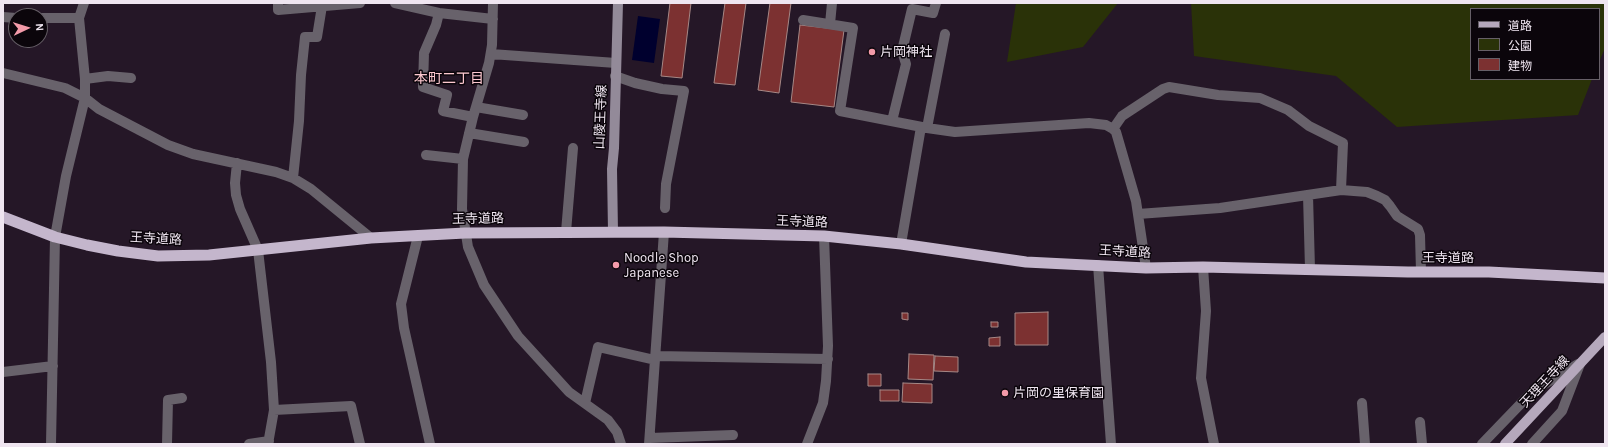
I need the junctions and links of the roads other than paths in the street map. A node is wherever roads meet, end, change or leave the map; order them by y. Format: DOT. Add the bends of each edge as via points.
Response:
graph roads {
  1 [pos="84,3"];
  2 [pos="278,3"];
  3 [pos="360,3"];
  4 [pos="395,3"];
  5 [pos="493,3"];
  6 [pos="618,3"];
  7 [pos="832,3"];
  8 [pos="936,3"];
  9 [pos="347,4"];
  10 [pos="322,6"];
  11 [pos="439,13"];
  12 [pos="48,18"];
  13 [pos="79,18"];
  14 [pos="493,19"];
  15 [pos="803,20"];
  16 [pos="830,24"];
  17 [pos="945,34"];
  18 [pos="491,54"];
  19 [pos="616,63"];
  20 [pos="3,73"];
  21 [pos="615,76"];
  22 [pos="131,78"];
  23 [pos="85,79"];
  24 [pos="85,98"];
  25 [pos="476,107"];
  26 [pos="523,115"];
  27 [pos="473,118"];
  28 [pos="892,121"];
  29 [pos="924,127"];
  30 [pos="1113,129"];
  31 [pos="469,133"];
  32 [pos="524,142"];
  33 [pos="573,148"];
  34 [pos="426,155"];
  35 [pos="463,159"];
  36 [pos="237,164"];
  37 [pos="293,178"];
  38 [pos="1341,190"];
  39 [pos="1308,195"];
  40 [pos="665,208"];
  41 [pos="1138,214"];
  42 [pos="3,217"];
  43 [pos="566,232"];
  44 [pos="613,232"];
  45 [pos="664,232"];
  46 [pos="464,233"];
  47 [pos="418,236"];
  48 [pos="824,236"];
  49 [pos="56,237"];
  50 [pos="371,238"];
  51 [pos="901,244"];
  52 [pos="258,250"];
  53 [pos="1098,265"];
  54 [pos="1203,267"];
  55 [pos="1146,268"];
  56 [pos="1310,269"];
  57 [pos="1421,272"];
  58 [pos="1605,278"];
  59 [pos="1605,337"];
  60 [pos="655,358"];
  61 [pos="828,358"];
  62 [pos="1581,362"];
  63 [pos="53,366"];
  64 [pos="3,372"];
  65 [pos="182,398"];
  66 [pos="584,403"];
  67 [pos="1362,403"];
  68 [pos="274,410"];
  69 [pos="1420,422"];
  70 [pos="733,435"];
  71 [pos="650,441"];
  72 [pos="268,442"];
  73 [pos="51,444"];
  74 [pos="167,444"];
  75 [pos="249,444"];
  76 [pos="360,444"];
  77 [pos="430,444"];
  78 [pos="621,444"];
  79 [pos="807,444"];
  80 [pos="1111,444"];
  81 [pos="1214,444"];
  82 [pos="1365,444"];
  83 [pos="1422,444"];
  84 [pos="1482,444"];
  85 [pos="1505,444"];
  86 [pos="1532,444"];
  1 -- 13 [label="street"];
  2 -- 10 [label="street" via="278,10"];
  3 -- 9 [label="street"];
  4 -- 11 [label="street"];
  5 -- 14 [label="street"];
  6 -- 19 [label="main road, 山陵王寺線"];
  7 -- 16 [label="street"];
  8 -- 28 [label="street" via="933,13 912,9 902,51 906,64"];
  9 -- 10 [label="street"];
  10 -- 37 [label="street" via="317,37 305,37"];
  11 -- 14 [label="street"];
  11 -- 27 [label="street" via="424,53 423,87 447,95 443,111"];
  12 -- 13 [label="street"];
  13 -- 23 [label="street"];
  14 -- 18 [label="street"];
  15 -- 16 [label="street"];
  16 -- 28 [label="street" via="853,28 840,111"];
  17 -- 29 [label="street"];
  18 -- 19 [label="street"];
  18 -- 25 [label="street"];
  19 -- 21 [label="main road, 山陵王寺線"];
  20 -- 24 [label="street" via="65,88"];
  21 -- 40 [label="street" via="662,89 684,91 666,184"];
  21 -- 44 [label="main road, 山陵王寺線"];
  22 -- 23 [label="street" via="108,76"];
  23 -- 24 [label="street"];
  24 -- 36 [label="street" via="99,109 164,144"];
  24 -- 49 [label="street" via="66,176"];
  25 -- 26 [label="street"];
  25 -- 27 [label="street"];
  27 -- 31 [label="street"];
  28 -- 29 [label="street"];
  29 -- 30 [label="street" via="955,132 976,132 1095,123"];
  29 -- 51 [label="street"];
  30 -- 38 [label="street" via="1122,116 1170,87 1218,95 1260,98 1288,110 1309,126 1343,142"];
  30 -- 41 [label="street" via="1116,132"];
  31 -- 32 [label="street"];
  31 -- 35 [label="street"];
  33 -- 43 [label="street"];
  34 -- 35 [label="street"];
  35 -- 46 [label="street"];
  36 -- 37 [label="street"];
  36 -- 52 [label="street" via="234,183 236,195"];
  37 -- 50 [label="street" via="311,189"];
  38 -- 39 [label="street"];
  38 -- 57 [label="street" via="1367,192 1377,196 1390,206 1397,216 1418,229"];
  39 -- 41 [label="street" via="1220,208"];
  39 -- 56 [label="street"];
  41 -- 55 [label="street"];
  42 -- 49 [label="highway, 王寺道路"];
  43 -- 44 [label="highway, 王寺道路"];
  43 -- 46 [label="highway, 王寺道路"];
  44 -- 45 [label="highway, 王寺道路"];
  45 -- 48 [label="highway, 王寺道路"];
  45 -- 60 [label="street"];
  46 -- 47 [label="highway, 王寺道路"];
  46 -- 66 [label="street" via="474,265 500,311 551,373"];
  47 -- 50 [label="highway, 王寺道路"];
  47 -- 77 [label="street" via="401,304"];
  48 -- 51 [label="highway, 王寺道路"];
  48 -- 61 [label="street"];
  49 -- 52 [label="highway, 王寺道路" via="118,251 158,256 209,255"];
  49 -- 63 [label="street"];
  50 -- 52 [label="highway, 王寺道路"];
  51 -- 53 [label="highway, 王寺道路" via="1026,262"];
  52 -- 68 [label="street"];
  53 -- 55 [label="highway, 王寺道路"];
  53 -- 80 [label="street"];
  54 -- 55 [label="highway, 王寺道路"];
  54 -- 56 [label="highway, 王寺道路"];
  54 -- 81 [label="street" via="1206,311 1201,378"];
  56 -- 57 [label="highway, 王寺道路"];
  57 -- 58 [label="highway, 王寺道路" via="1488,272"];
  59 -- 62 [label="main road, 天理王寺線"];
  60 -- 61 [label="street"];
  60 -- 66 [label="street" via="598,347"];
  60 -- 71 [label="street"];
  61 -- 79 [label="street" via="823,403"];
  62 -- 84 [label="street" via="1533,390"];
  62 -- 85 [label="main road, 天理王寺線"];
  62 -- 86 [label="street" via="1562,411"];
  63 -- 64 [label="street"];
  63 -- 73 [label="street"];
  65 -- 74 [label="street" via="168,400"];
  66 -- 78 [label="street" via="608,420 617,432"];
  67 -- 82 [label="street"];
  68 -- 72 [label="street"];
  68 -- 76 [label="street" via="351,406"];
  69 -- 83 [label="street"];
  70 -- 71 [label="street"];
  72 -- 75 [label="street"];
}
